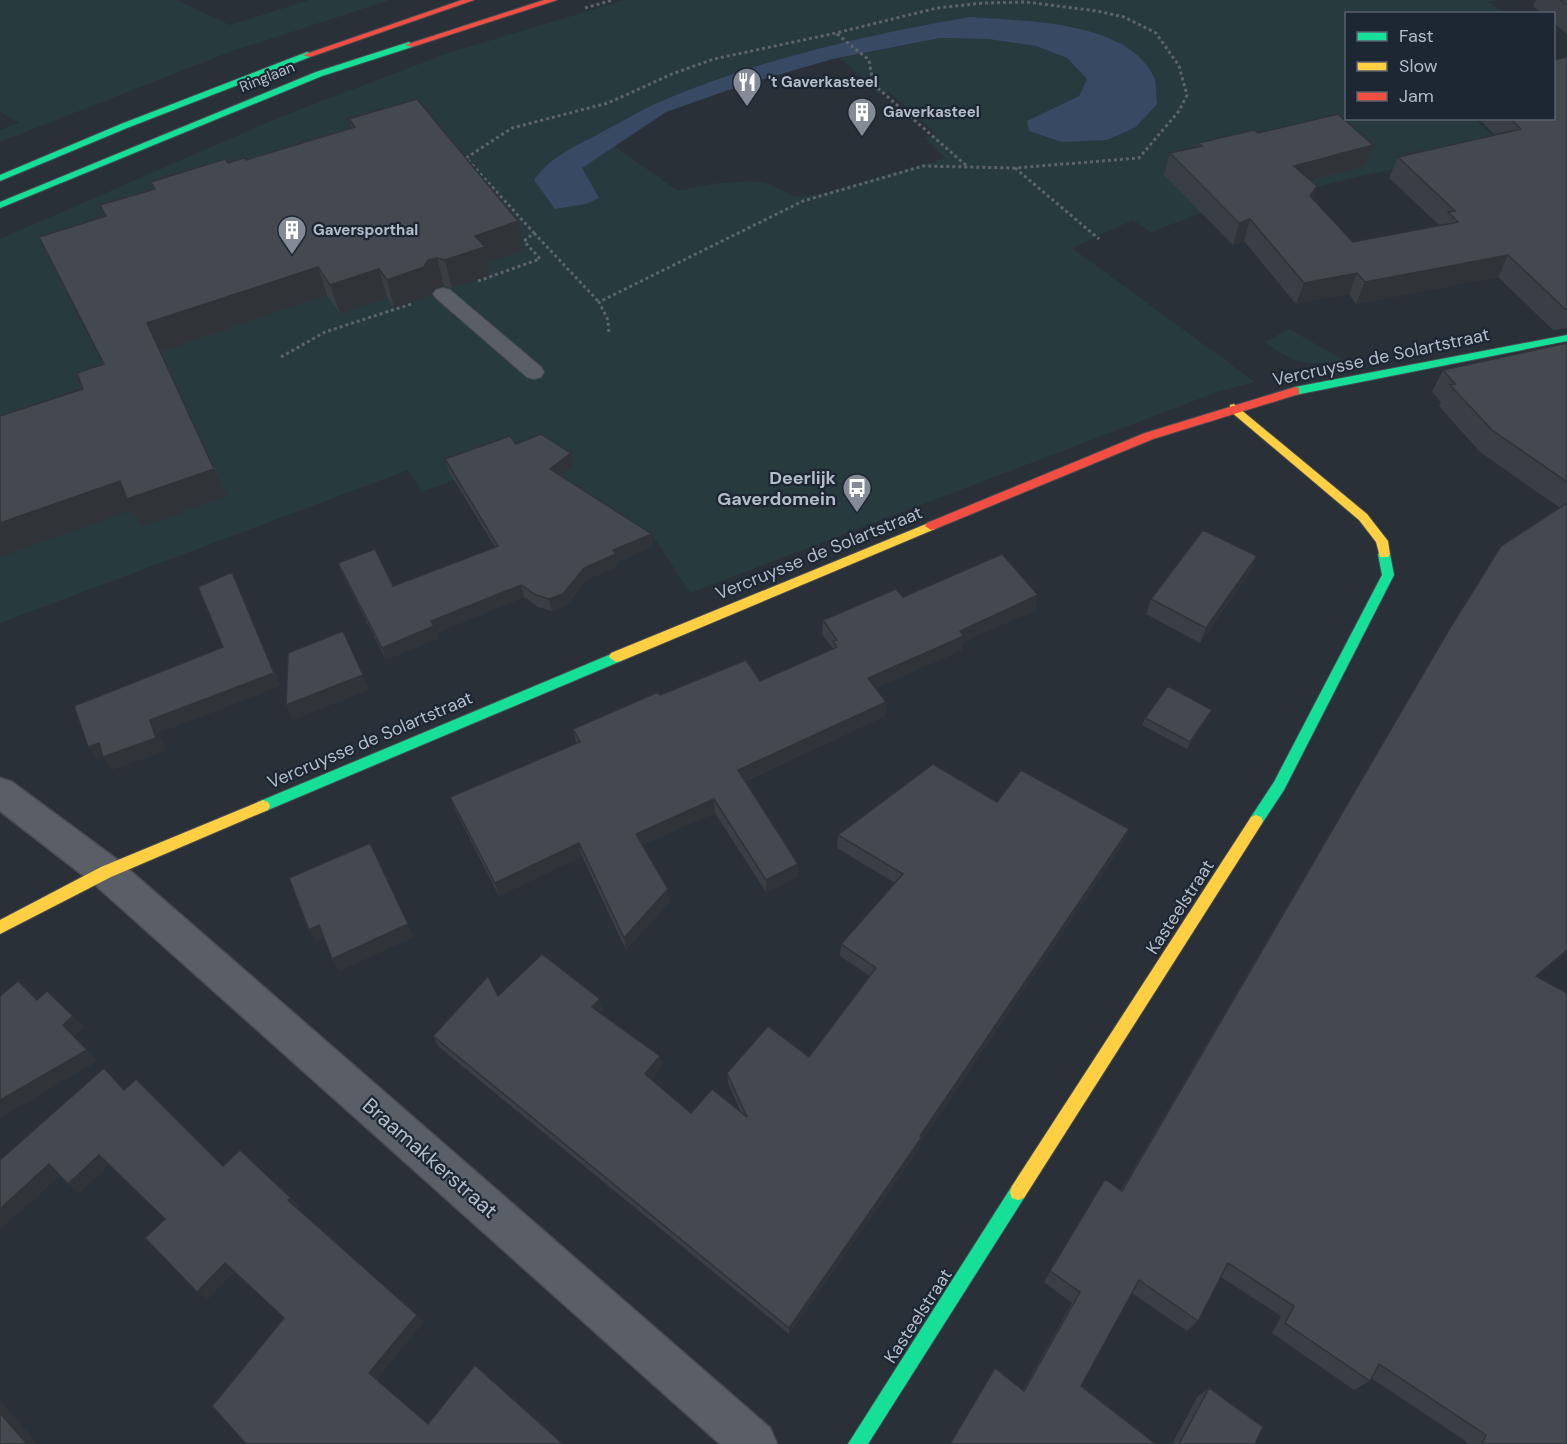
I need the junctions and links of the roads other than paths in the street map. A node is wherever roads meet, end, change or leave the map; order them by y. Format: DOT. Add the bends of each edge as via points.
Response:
graph roads {
  1 [pos="470,0"];
  2 [pos="553,0"];
  3 [pos="0,178"];
  4 [pos="0,205"];
  5 [pos="443,294"];
  6 [pos="1567,338"];
  7 [pos="534,372"];
  8 [pos="1234,408"];
  9 [pos="0,792"];
  10 [pos="106,872"];
  11 [pos="0,927"];
  12 [pos="753,1444"];
  13 [pos="857,1444"];
  1 -- 3 [label="street, Ringlaan" via="305,56"];
  2 -- 4 [label="street, Ringlaan" via="319,74"];
  5 -- 7 [label="lane"];
  6 -- 8 [label="street, Vercruysse de Solartstraat" via="1306,388"];
  8 -- 10 [label="street, Vercruysse de Solartstraat" via="1149,436"];
  8 -- 13 [label="street, Kasteelstraat" via="1363,517 1382,541 1388,575 1279,786"];
  9 -- 10 [label="street, Braamakkerstraat"];
  10 -- 11 [label="street, Vercruysse de Solartstraat"];
  10 -- 12 [label="street, Braamakkerstraat"];
}
